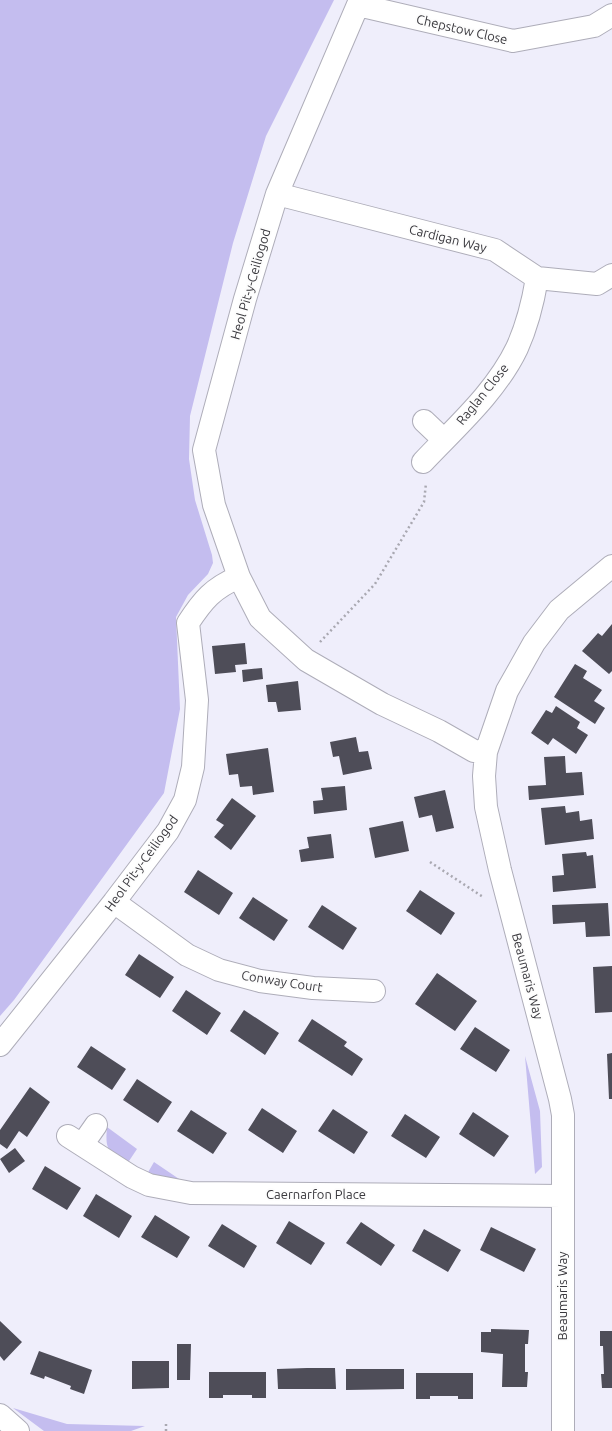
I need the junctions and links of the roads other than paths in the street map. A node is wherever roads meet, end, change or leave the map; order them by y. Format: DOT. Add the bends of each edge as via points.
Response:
graph roads {
  1 [pos="359,3"];
  2 [pos="612,15"];
  3 [pos="276,194"];
  4 [pos="612,275"];
  5 [pos="537,278"];
  6 [pos="424,421"];
  7 [pos="444,440"];
  8 [pos="423,462"];
  9 [pos="612,566"];
  10 [pos="239,577"];
  11 [pos="486,752"];
  12 [pos="114,902"];
  13 [pos="374,991"];
  14 [pos="0,1045"];
  15 [pos="96,1125"];
  16 [pos="562,1196"];
  17 [pos="0,1415"];
  18 [pos="18,1431"];
  19 [pos="563,1431"];
  1 -- 2 [label="street, Chepstow Close" via="513,41 594,26"];
  1 -- 3 [label="street, Heol Pit-y-Ceiliogod"];
  3 -- 5 [label="street, Cardigan Way" via="495,250"];
  3 -- 10 [label="street, Heol Pit-y-Ceiliogod" via="204,450 214,505"];
  4 -- 5 [label="street, Cardigan Way" via="597,284"];
  5 -- 7 [label="street, Raglan Close" via="527,324 516,349 500,376 478,404"];
  6 -- 7 [label="street"];
  7 -- 8 [label="street, Raglan Close"];
  9 -- 11 [label="street, Beaumaris Way" via="558,610 534,643 508,691"];
  10 -- 11 [label="street, Heol Pit-y-Ceiliogod" via="260,618 306,660 382,704 474,751"];
  10 -- 12 [label="street, Heol Pit-y-Ceiliogod" via="223,584 202,602 188,623 197,700 193,767 185,800 168,831"];
  11 -- 16 [label="street, Beaumaris Way" via="486,807 563,1115"];
  12 -- 13 [label="street, Conway Court" via="187,955 219,970 260,981 313,988"];
  12 -- 14 [label="street, Heol Pit-y-Ceiliogod"];
  15 -- 16 [label="street, Caernarfon Place" via="75,1141 149,1185 191,1193"];
  16 -- 19 [label="street, Beaumaris Way"];
  17 -- 18 [label="street"];
}
